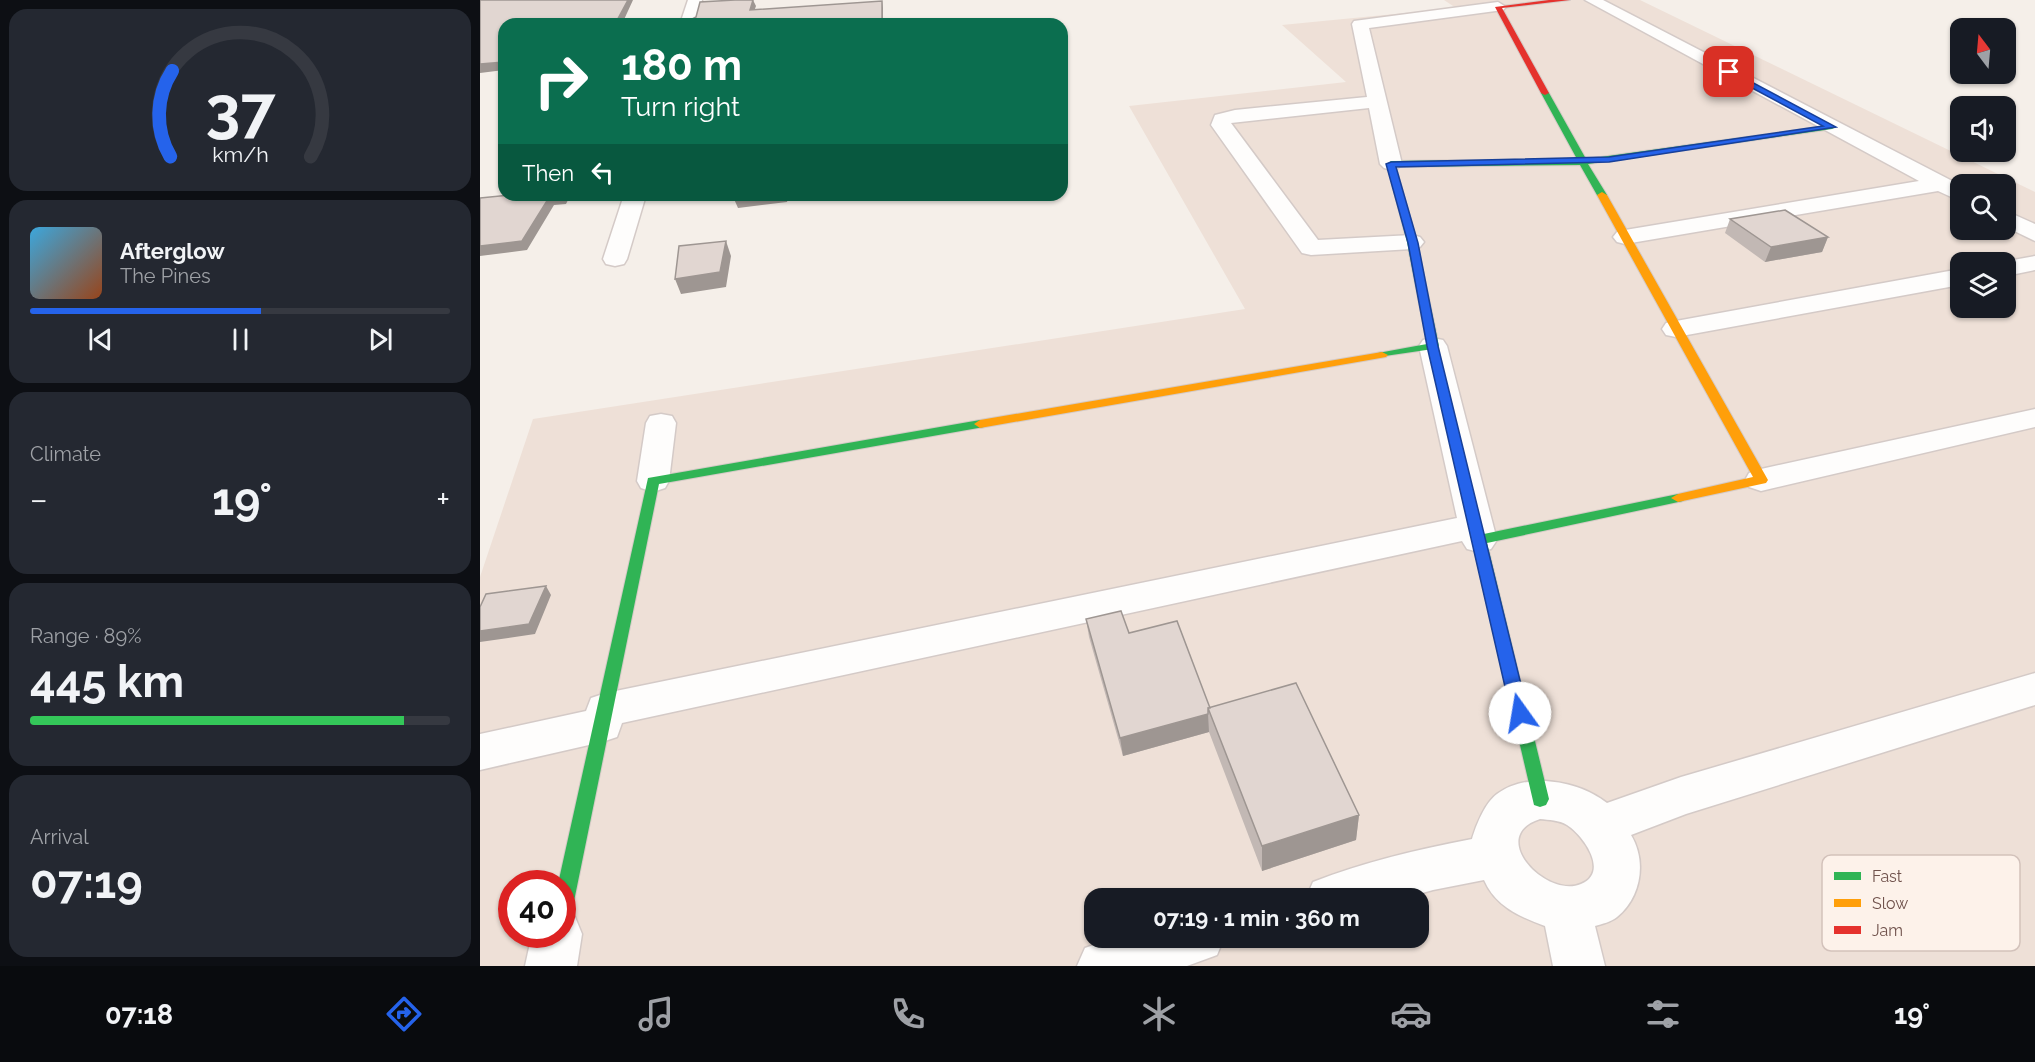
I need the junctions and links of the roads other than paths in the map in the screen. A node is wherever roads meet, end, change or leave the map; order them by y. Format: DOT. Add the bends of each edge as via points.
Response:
graph roads {
  1 [pos="695,0"];
  2 [pos="1568,0"];
  3 [pos="1592,0"];
  4 [pos="1498,7"];
  5 [pos="690,18"];
  6 [pos="1378,102"];
  7 [pos="1832,127"];
  8 [pos="1583,162"];
  9 [pos="1391,164"];
  10 [pos="1950,188"];
  11 [pos="1950,189"];
  12 [pos="632,201"];
  13 [pos="2016,224"];
  14 [pos="2035,234"];
  15 [pos="1626,237"];
  16 [pos="1413,243"];
  17 [pos="615,259"];
  18 [pos="2035,263"];
  19 [pos="2016,267"];
  20 [pos="1950,279"];
  21 [pos="1676,329"];
  22 [pos="1433,346"];
  23 [pos="2035,418"];
  24 [pos="661,423"];
  25 [pos="1761,480"];
  26 [pos="653,481"];
  27 [pos="1477,533"];
  28 [pos="2035,689"];
  29 [pos="604,717"];
  30 [pos="480,752"];
  31 [pos="1540,799"];
  32 [pos="1601,826"];
  33 [pos="1496,856"];
  34 [pos="571,870"];
  35 [pos="1364,888"];
  36 [pos="1566,909"];
  37 [pos="554,948"];
  38 [pos="1164,948"];
  39 [pos="551,966"];
  40 [pos="1103,966"];
  41 [pos="1579,966"];
  1 -- 5 [label="street"];
  2 -- 4 [label="street"];
  3 -- 7 [label="street"];
  4 -- 6 [label="street" via="1360,24"];
  4 -- 8 [label="street"];
  6 -- 9 [label="street"];
  6 -- 16 [label="street" via="1235,116 1222,119 1221,125 1311,248"];
  7 -- 8 [label="street"];
  7 -- 10 [label="street"];
  8 -- 9 [label="street"];
  8 -- 15 [label="street"];
  9 -- 16 [label="street"];
  11 -- 15 [label="street"];
  12 -- 17 [label="street"];
  13 -- 14 [label="street"];
  15 -- 21 [label="street"];
  16 -- 22 [label="street"];
  18 -- 19 [label="street"];
  20 -- 21 [label="street"];
  21 -- 25 [label="street"];
  22 -- 26 [label="street"];
  22 -- 27 [label="street"];
  23 -- 25 [label="street"];
  24 -- 26 [label="street"];
  25 -- 27 [label="street"];
  26 -- 29 [label="street"];
  27 -- 29 [label="street"];
  27 -- 31 [label="street"];
  28 -- 32 [label="street" via="1681,796"];
  29 -- 30 [label="street"];
  29 -- 34 [label="street"];
  31 -- 32 [label="street" via="1562,802 1583,811"];
  31 -- 33 [label="street" via="1513,808 1497,828"];
  32 -- 36 [label="street" via="1617,854 1616,883 1596,903"];
  33 -- 35 [label="street" via="1433,868"];
  33 -- 36 [label="street" via="1510,881 1535,901"];
  36 -- 41 [label="street"];
  37 -- 39 [label="street"];
  38 -- 40 [label="street"];
}
